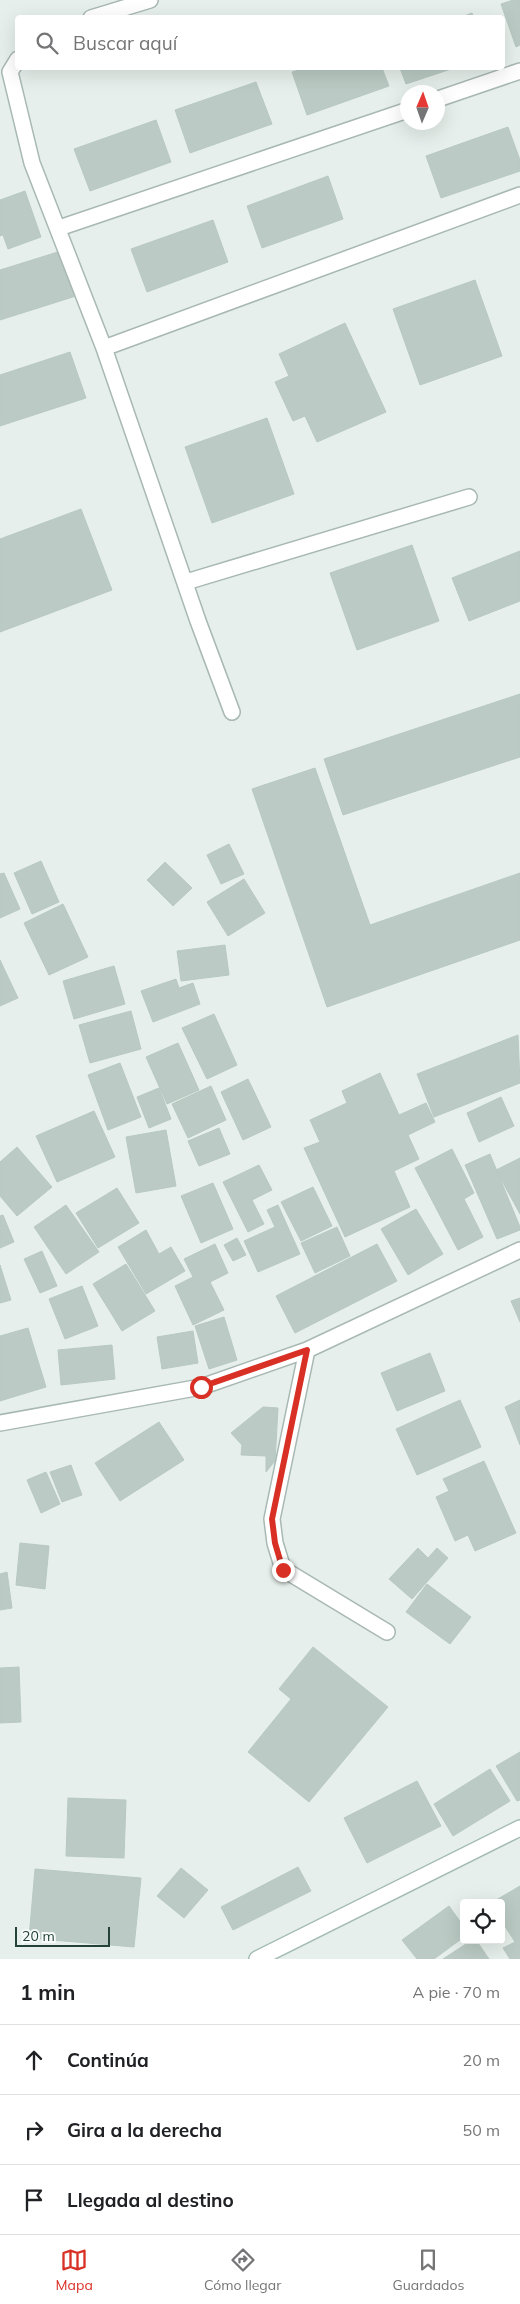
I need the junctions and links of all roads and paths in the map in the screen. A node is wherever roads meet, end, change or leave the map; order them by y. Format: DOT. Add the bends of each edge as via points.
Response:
graph roads {
  1 [pos="150,0"];
  2 [pos="101,15"];
  3 [pos="15,64"];
  4 [pos="520,71"];
  5 [pos="445,97"];
  6 [pos="400,113"];
  7 [pos="520,195"];
  8 [pos="59,228"];
  9 [pos="104,348"];
  10 [pos="469,497"];
  11 [pos="186,582"];
  12 [pos="232,712"];
  13 [pos="520,1250"];
  14 [pos="307,1350"];
  15 [pos="0,1423"];
  16 [pos="386,1632"];
  17 [pos="520,1828"];
  18 [pos="256,1959"];
  1 -- 2 [label="street"];
  3 -- 8 [label="street" via="10,72 32,163"];
  4 -- 5 [label="street"];
  6 -- 8 [label="street"];
  7 -- 9 [label="street"];
  8 -- 9 [label="street"];
  9 -- 11 [label="street"];
  10 -- 11 [label="street"];
  11 -- 12 [label="street"];
  13 -- 14 [label="street"];
  14 -- 15 [label="street" via="201,1387"];
  14 -- 16 [label="street" via="272,1519 275,1543 283,1570"];
  17 -- 18 [label="street"];
}
